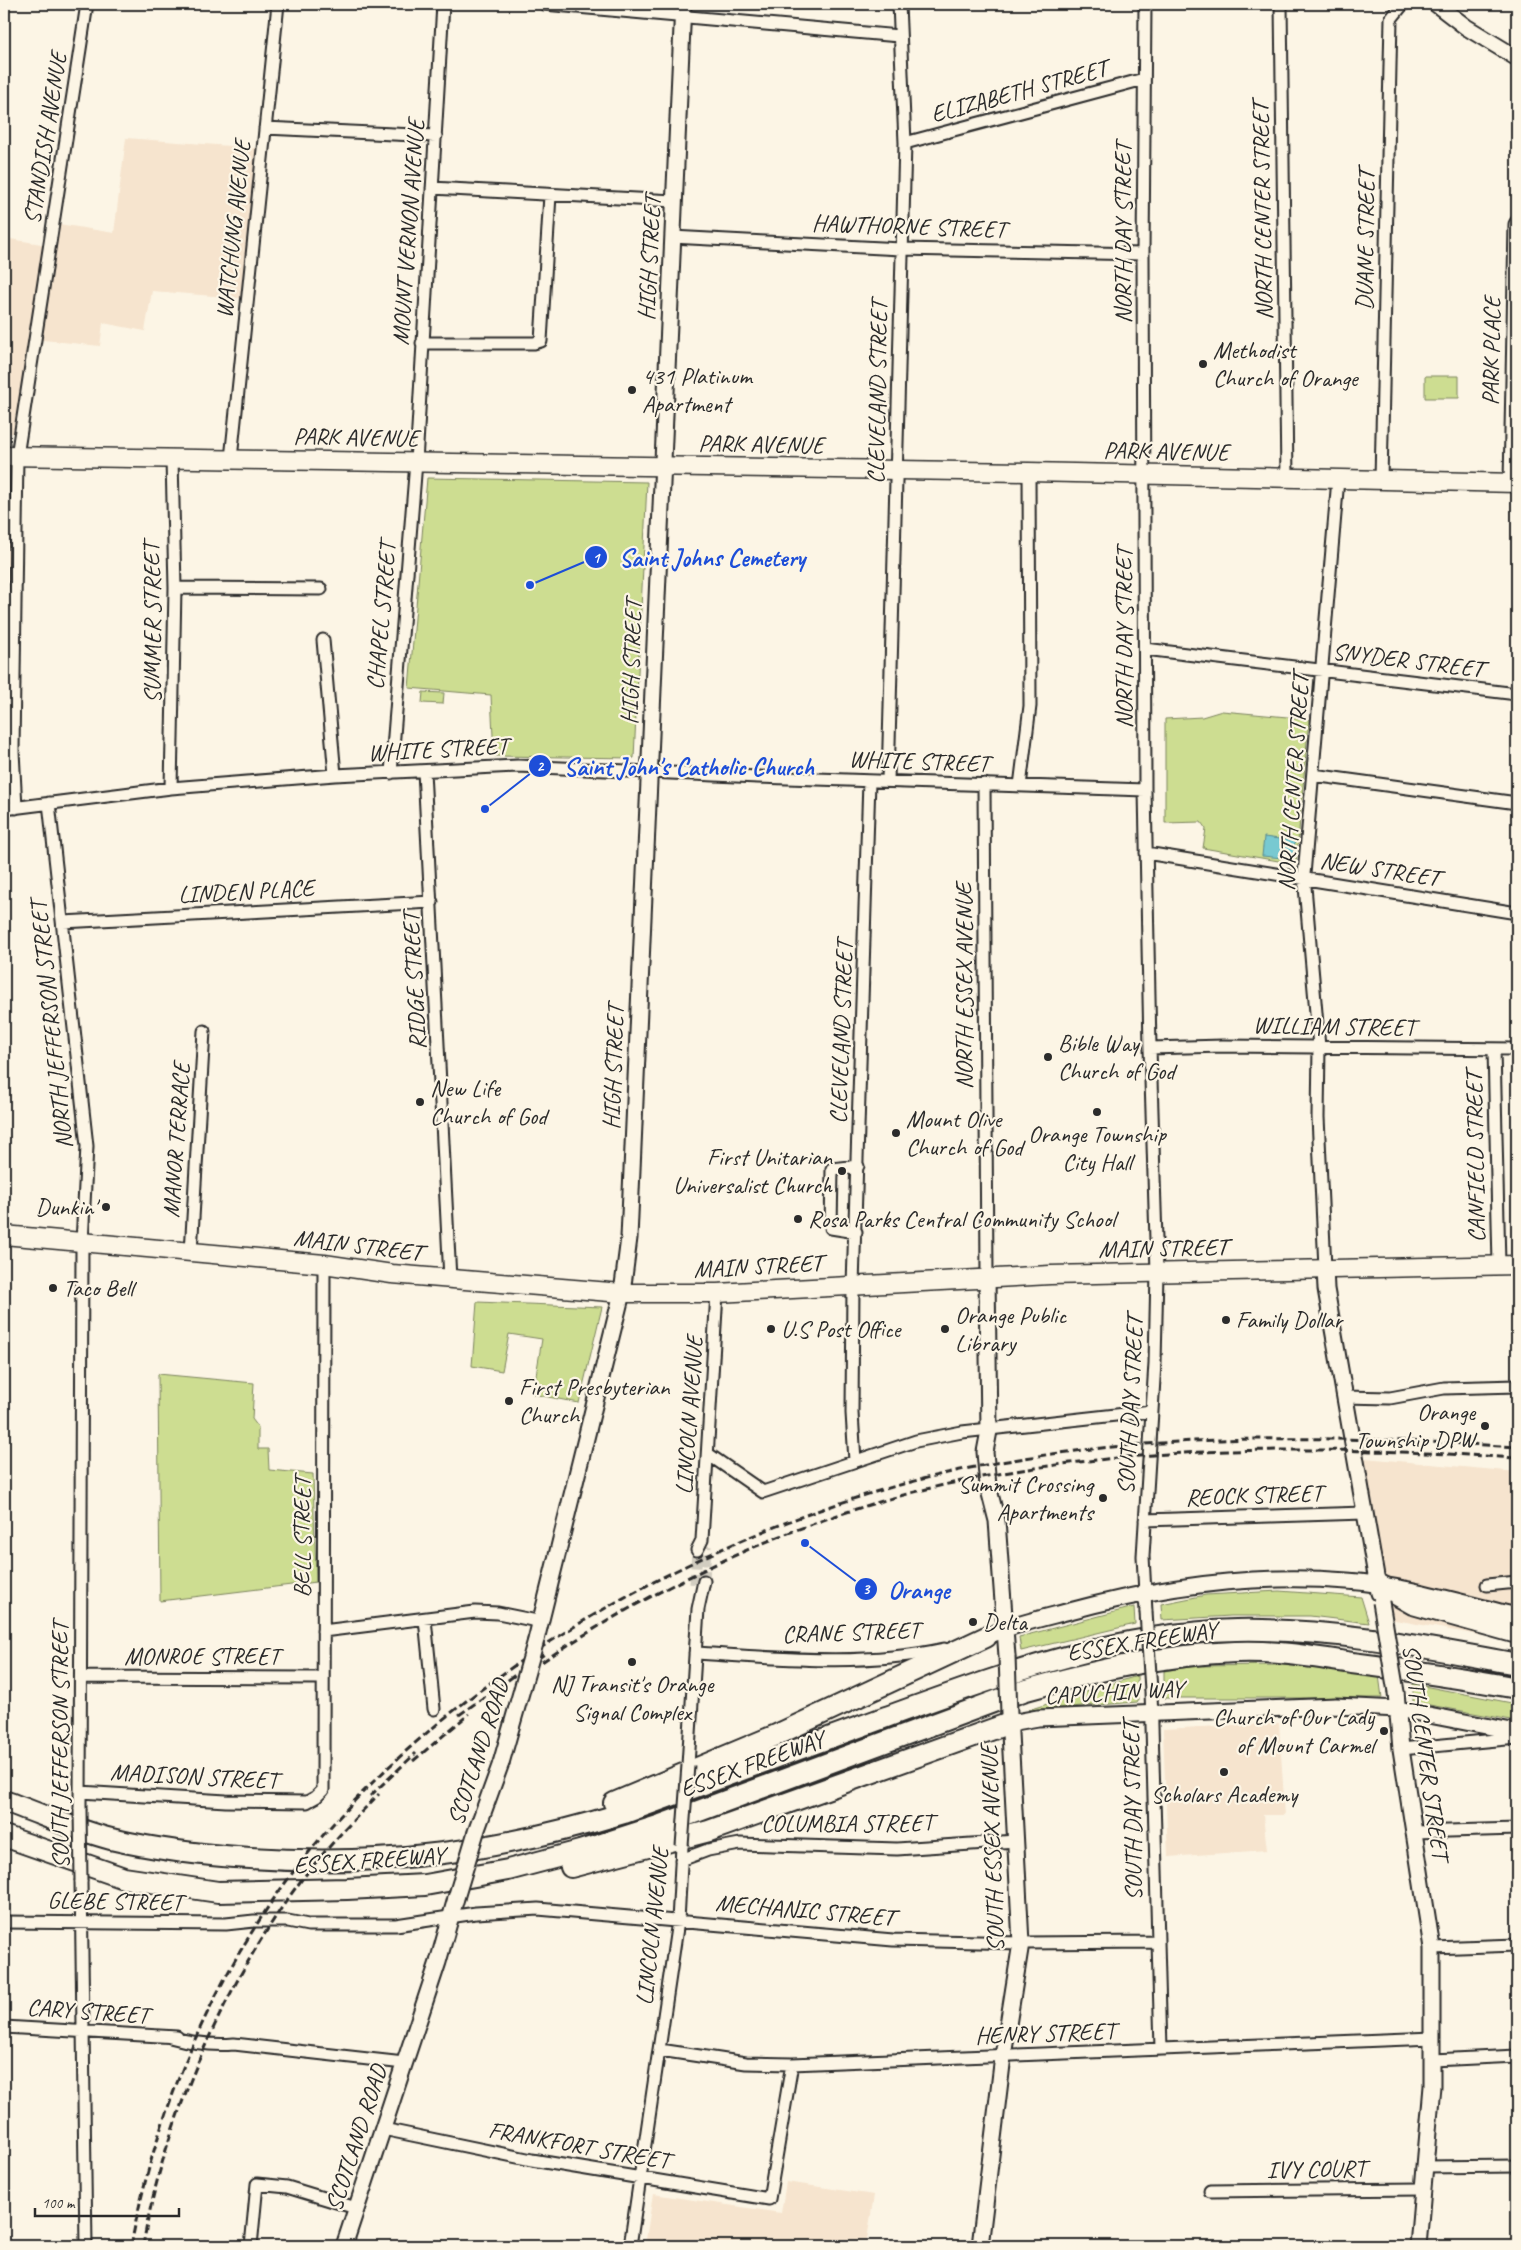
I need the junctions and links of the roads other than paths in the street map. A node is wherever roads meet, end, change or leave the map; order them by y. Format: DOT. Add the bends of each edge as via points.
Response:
graph roads {
  1 [pos="87,4"];
  2 [pos="278,4"];
  3 [pos="443,4"];
  4 [pos="544,4"];
  5 [pos="899,4"];
  6 [pos="1146,4"];
  7 [pos="1281,4"];
  8 [pos="1403,4"];
  9 [pos="1436,4"];
  10 [pos="682,10"];
  11 [pos="900,36"];
  12 [pos="1517,58"];
  13 [pos="1144,80"];
  14 [pos="265,128"];
  15 [pos="436,136"];
  16 [pos="905,143"];
  17 [pos="432,188"];
  18 [pos="550,195"];
  19 [pos="674,201"];
  20 [pos="1517,221"];
  21 [pos="672,237"];
  22 [pos="902,249"];
  23 [pos="1143,254"];
  24 [pos="422,343"];
  25 [pos="10,456"];
  26 [pos="172,458"];
  27 [pos="231,459"];
  28 [pos="416,462"];
  29 [pos="662,466"];
  30 [pos="897,470"];
  31 [pos="1029,472"];
  32 [pos="1144,474"];
  33 [pos="1287,478"];
  34 [pos="1338,479"];
  35 [pos="1381,480"];
  36 [pos="1514,483"];
  37 [pos="175,588"];
  38 [pos="320,589"];
  39 [pos="323,640"];
  40 [pos="1145,649"];
  41 [pos="1321,671"];
  42 [pos="1517,694"];
  43 [pos="424,771"];
  44 [pos="649,772"];
  45 [pos="391,773"];
  46 [pos="335,775"];
  47 [pos="1312,776"];
  48 [pos="869,780"];
  49 [pos="888,781"];
  50 [pos="984,784"];
  51 [pos="1020,786"];
  52 [pos="171,788"];
  53 [pos="1145,790"];
  54 [pos="1517,802"];
  55 [pos="50,803"];
  56 [pos="16,808"];
  57 [pos="4,809"];
  58 [pos="1146,853"];
  59 [pos="1304,879"];
  60 [pos="432,902"];
  61 [pos="1517,913"];
  62 [pos="63,922"];
  63 [pos="204,1031"];
  64 [pos="1320,1047"];
  65 [pos="1150,1048"];
  66 [pos="1494,1049"];
  67 [pos="1517,1049"];
  68 [pos="858,1166"];
  69 [pos="856,1232"];
  70 [pos="4,1235"];
  71 [pos="82,1243"];
  72 [pos="191,1252"];
  73 [pos="324,1264"];
  74 [pos="1499,1265"];
  75 [pos="1517,1265"];
  76 [pos="1325,1268"];
  77 [pos="1157,1272"];
  78 [pos="987,1277"];
  79 [pos="450,1279"];
  80 [pos="853,1285"];
  81 [pos="622,1293"];
  82 [pos="717,1293"];
  83 [pos="1517,1386"];
  84 [pos="1344,1397"];
  85 [pos="1152,1411"];
  86 [pos="989,1431"];
  87 [pos="708,1454"];
  88 [pos="855,1461"];
  89 [pos="1364,1513"];
  90 [pos="1145,1520"];
  91 [pos="702,1545"];
  92 [pos="1517,1582"];
  93 [pos="699,1583"];
  94 [pos="1488,1585"];
  95 [pos="1379,1593"];
  96 [pos="1145,1594"];
  97 [pos="1517,1616"];
  98 [pos="425,1619"];
  99 [pos="542,1622"];
  100 [pos="1006,1628"];
  101 [pos="323,1631"];
  102 [pos="1517,1633"];
  103 [pos="986,1638"];
  104 [pos="695,1653"];
  105 [pos="1517,1664"];
  106 [pos="81,1677"];
  107 [pos="323,1678"];
  108 [pos="1517,1688"];
  109 [pos="434,1709"];
  110 [pos="1398,1709"];
  111 [pos="1151,1713"];
  112 [pos="1010,1718"];
  113 [pos="1517,1732"];
  114 [pos="1517,1738"];
  115 [pos="1401,1749"];
  116 [pos="80,1792"];
  117 [pos="4,1801"];
  118 [pos="307,1802"];
  119 [pos="1517,1829"];
  120 [pos="1415,1832"];
  121 [pos="4,1836"];
  122 [pos="1016,1841"];
  123 [pos="508,1843"];
  124 [pos="681,1860"];
  125 [pos="425,1885"];
  126 [pos="450,1918"];
  127 [pos="678,1921"];
  128 [pos="4,1922"];
  129 [pos="83,1922"];
  130 [pos="1157,1942"];
  131 [pos="1021,1943"];
  132 [pos="1517,1945"];
  133 [pos="1432,1948"];
  134 [pos="4,2027"];
  135 [pos="83,2031"];
  136 [pos="1433,2038"];
  137 [pos="1162,2049"];
  138 [pos="660,2050"];
  139 [pos="1003,2056"];
  140 [pos="1517,2056"];
  141 [pos="1433,2060"];
  142 [pos="404,2063"];
  143 [pos="792,2064"];
  144 [pos="383,2129"];
  145 [pos="1517,2166"];
  146 [pos="1424,2167"];
  147 [pos="640,2177"];
  148 [pos="1422,2189"];
  149 [pos="1210,2191"];
  150 [pos="356,2208"];
  151 [pos="86,2246"];
  152 [pos="251,2246"];
  153 [pos="344,2246"];
  154 [pos="630,2246"];
  155 [pos="980,2246"];
  156 [pos="1418,2246"];
  1 -- 25 [label="street, STANDISH AVENUE"];
  2 -- 14 [label="street, WATCHUNG AVENUE"];
  3 -- 15 [label="street, MOUNT VERNON AVENUE"];
  4 -- 10 [label="street"];
  5 -- 11 [label="street, CLEVELAND STREET"];
  6 -- 13 [label="street, NORTH DAY STREET"];
  7 -- 33 [label="street, NORTH CENTER STREET"];
  8 -- 35 [label="street, DUANE STREET" via="1392,19"];
  9 -- 12 [label="main road"];
  10 -- 11 [label="street"];
  10 -- 19 [label="main road, HIGH STREET"];
  11 -- 16 [label="street, CLEVELAND STREET"];
  13 -- 16 [label="street, ELIZABETH STREET"];
  13 -- 23 [label="street, NORTH DAY STREET"];
  14 -- 15 [label="street"];
  14 -- 27 [label="street, WATCHUNG AVENUE"];
  15 -- 17 [label="street, MOUNT VERNON AVENUE"];
  16 -- 22 [label="street, CLEVELAND STREET"];
  17 -- 18 [label="street"];
  17 -- 24 [label="street, MOUNT VERNON AVENUE"];
  18 -- 19 [label="street"];
  18 -- 24 [label="street" via="541,341"];
  19 -- 21 [label="main road, HIGH STREET"];
  20 -- 36 [label="street, PARK PLACE"];
  21 -- 22 [label="street, HAWTHORNE STREET"];
  21 -- 29 [label="main road, HIGH STREET"];
  22 -- 23 [label="street, HAWTHORNE STREET"];
  22 -- 30 [label="street, CLEVELAND STREET"];
  23 -- 32 [label="street, NORTH DAY STREET"];
  24 -- 28 [label="street, MOUNT VERNON AVENUE"];
  25 -- 26 [label="main road, PARK AVENUE"];
  25 -- 56 [label="street, STANDISH AVENUE"];
  26 -- 27 [label="main road, PARK AVENUE"];
  26 -- 37 [label="street, SUMMER STREET"];
  27 -- 28 [label="main road, PARK AVENUE"];
  28 -- 29 [label="main road, PARK AVENUE"];
  28 -- 45 [label="street, CHAPEL STREET"];
  29 -- 30 [label="main road, PARK AVENUE"];
  29 -- 44 [label="main road, HIGH STREET"];
  30 -- 31 [label="main road, PARK AVENUE"];
  30 -- 49 [label="street, CLEVELAND STREET"];
  31 -- 32 [label="main road, PARK AVENUE"];
  31 -- 51 [label="street" via="1030,706"];
  32 -- 33 [label="main road, PARK AVENUE"];
  32 -- 40 [label="street, NORTH DAY STREET"];
  33 -- 34 [label="main road, PARK AVENUE"];
  34 -- 35 [label="main road, PARK AVENUE"];
  34 -- 41 [label="street, NORTH CENTER STREET"];
  35 -- 36 [label="main road, PARK AVENUE"];
  37 -- 38 [label="street"];
  37 -- 52 [label="street, SUMMER STREET"];
  39 -- 46 [label="street"];
  40 -- 41 [label="street, SNYDER STREET"];
  40 -- 53 [label="street, NORTH DAY STREET"];
  41 -- 42 [label="street, SNYDER STREET"];
  41 -- 47 [label="street, NORTH CENTER STREET"];
  43 -- 44 [label="street, WHITE STREET" via="526,766"];
  43 -- 45 [label="street, WHITE STREET"];
  43 -- 60 [label="street, RIDGE STREET"];
  44 -- 48 [label="street, WHITE STREET"];
  44 -- 81 [label="main road, HIGH STREET" via="629,1238"];
  45 -- 46 [label="street, WHITE STREET"];
  46 -- 52 [label="street, WHITE STREET"];
  47 -- 54 [label="street"];
  47 -- 59 [label="street, NORTH CENTER STREET"];
  48 -- 49 [label="street, WHITE STREET"];
  48 -- 68 [label="street, CLEVELAND STREET"];
  49 -- 50 [label="street, WHITE STREET"];
  50 -- 51 [label="street, WHITE STREET"];
  50 -- 78 [label="street, NORTH ESSEX AVENUE"];
  51 -- 53 [label="street, WHITE STREET"];
  52 -- 55 [label="street, WHITE STREET"];
  53 -- 58 [label="street, NORTH DAY STREET"];
  55 -- 56 [label="street, WHITE STREET"];
  55 -- 62 [label="street, NORTH JEFFERSON STREET"];
  56 -- 57 [label="street, WHITE STREET"];
  58 -- 59 [label="street, NEW STREET"];
  58 -- 65 [label="street, NORTH DAY STREET"];
  59 -- 61 [label="street, NEW STREET"];
  59 -- 64 [label="street, NORTH CENTER STREET"];
  60 -- 62 [label="street, LINDEN PLACE"];
  60 -- 79 [label="street, RIDGE STREET"];
  62 -- 71 [label="street, NORTH JEFFERSON STREET" via="87,1146"];
  63 -- 72 [label="street, MANOR TERRACE"];
  64 -- 65 [label="street, WILLIAM STREET"];
  64 -- 66 [label="street, WILLIAM STREET"];
  64 -- 76 [label="street, NORTH CENTER STREET" via="1318,1117"];
  65 -- 77 [label="street, NORTH DAY STREET"];
  66 -- 67 [label="street, WILLIAM STREET"];
  66 -- 74 [label="street, CANFIELD STREET"];
  68 -- 69 [label="street, CLEVELAND STREET"];
  68 -- 69 [label="street" via="832,1169 831,1228"];
  69 -- 80 [label="street, CLEVELAND STREET"];
  70 -- 71 [label="main road, MAIN STREET"];
  71 -- 72 [label="main road, MAIN STREET"];
  71 -- 106 [label="street, SOUTH JEFFERSON STREET"];
  72 -- 73 [label="main road, MAIN STREET"];
  73 -- 79 [label="main road, MAIN STREET"];
  73 -- 101 [label="street, BELL STREET"];
  74 -- 75 [label="main road, MAIN STREET"];
  74 -- 76 [label="main road, MAIN STREET"];
  76 -- 77 [label="main road, MAIN STREET"];
  76 -- 84 [label="main road, SOUTH CENTER STREET"];
  77 -- 78 [label="main road, MAIN STREET"];
  77 -- 85 [label="street, SOUTH DAY STREET"];
  78 -- 80 [label="main road, MAIN STREET"];
  78 -- 86 [label="main road, SOUTH ESSEX AVENUE"];
  79 -- 81 [label="main road, MAIN STREET"];
  80 -- 82 [label="main road, MAIN STREET"];
  80 -- 88 [label="street, CLEVELAND STREET"];
  81 -- 82 [label="main road, MAIN STREET"];
  81 -- 99 [label="main road, SCOTLAND ROAD"];
  82 -- 87 [label="street, LINCOLN AVENUE"];
  83 -- 84 [label="street" via="1444,1388 1390,1398"];
  84 -- 89 [label="main road, SOUTH CENTER STREET"];
  85 -- 86 [label="street"];
  85 -- 90 [label="street, SOUTH DAY STREET"];
  86 -- 88 [label="street" via="962,1432 916,1441"];
  86 -- 100 [label="main road, SOUTH ESSEX AVENUE" via="985,1452 988,1486 995,1507"];
  87 -- 88 [label="street" via="763,1492"];
  87 -- 91 [label="street, LINCOLN AVENUE"];
  89 -- 90 [label="street, REOCK STREET"];
  89 -- 95 [label="main road, SOUTH CENTER STREET"];
  90 -- 96 [label="street, SOUTH DAY STREET"];
  92 -- 94 [label="street"];
  93 -- 104 [label="street, LINCOLN AVENUE"];
  95 -- 96 [label="main road, CRANE STREET" via="1288,1578 1217,1582"];
  95 -- 97 [label="main road, CRANE STREET"];
  95 -- 102 [label="highway"];
  95 -- 110 [label="main road, SOUTH CENTER STREET, bridge"];
  96 -- 100 [label="main road, CRANE STREET" via="1114,1598"];
  96 -- 111 [label="street, SOUTH DAY STREET, bridge"];
  98 -- 99 [label="street" via="490,1612"];
  98 -- 101 [label="street"];
  98 -- 109 [label="street"];
  99 -- 126 [label="main road, SCOTLAND ROAD, bridge" via="502,1763 476,1832"];
  100 -- 103 [label="main road, CRANE STREET"];
  100 -- 112 [label="main road, SOUTH ESSEX AVENUE, bridge"];
  101 -- 107 [label="street, BELL STREET"];
  103 -- 104 [label="street, CRANE STREET" via="929,1652 824,1661"];
  103 -- 123 [label="highway" via="774,1736 639,1793"];
  104 -- 124 [label="street, LINCOLN AVENUE, bridge"];
  105 -- 123 [label="highway, ESSEX FREEWAY" via="1408,1644 1293,1630 1177,1634 1124,1642 986,1681 624,1813"];
  106 -- 107 [label="street, MONROE STREET"];
  106 -- 116 [label="street, SOUTH JEFFERSON STREET"];
  107 -- 118 [label="street, BELL STREET" via="323,1790"];
  108 -- 125 [label="highway, ESSEX FREEWAY" via="1291,1654 1237,1652 1171,1657 1125,1665 1023,1691 661,1825 580,1851 508,1870"];
  110 -- 111 [label="main road, CAPUCHIN WAY" via="1336,1706"];
  110 -- 113 [label="main road, CAPUCHIN WAY"];
  110 -- 115 [label="main road, SOUTH CENTER STREET"];
  111 -- 112 [label="main road, CAPUCHIN WAY"];
  111 -- 130 [label="street, SOUTH DAY STREET"];
  112 -- 122 [label="main road, SOUTH ESSEX AVENUE"];
  112 -- 125 [label="highway" via="709,1832 544,1874"];
  114 -- 115 [label="street"];
  115 -- 120 [label="main road, SOUTH CENTER STREET"];
  116 -- 118 [label="street, MADISON STREET" via="226,1801"];
  116 -- 129 [label="street, SOUTH JEFFERSON STREET, bridge"];
  117 -- 123 [label="highway, ESSEX FREEWAY" via="109,1838 181,1853 345,1861 407,1858"];
  119 -- 120 [label="street"];
  120 -- 133 [label="main road, SOUTH CENTER STREET"];
  121 -- 125 [label="highway, ESSEX FREEWAY" via="124,1878 218,1892"];
  122 -- 124 [label="street, COLUMBIA STREET" via="897,1849 740,1844 708,1850"];
  122 -- 131 [label="main road, SOUTH ESSEX AVENUE"];
  124 -- 127 [label="street, LINCOLN AVENUE"];
  126 -- 127 [label="street, MECHANIC STREET" via="538,1909"];
  126 -- 129 [label="street, GLEBE STREET" via="396,1925 308,1925 279,1921 226,1924"];
  126 -- 142 [label="main road, SCOTLAND ROAD"];
  127 -- 131 [label="street, MECHANIC STREET" via="893,1940"];
  127 -- 138 [label="street, LINCOLN AVENUE"];
  128 -- 129 [label="street, GLEBE STREET"];
  129 -- 135 [label="street, SOUTH JEFFERSON STREET"];
  130 -- 131 [label="street, MECHANIC STREET"];
  130 -- 137 [label="street, SOUTH DAY STREET"];
  131 -- 139 [label="main road, SOUTH ESSEX AVENUE"];
  132 -- 133 [label="street"];
  133 -- 136 [label="main road, SOUTH CENTER STREET"];
  134 -- 135 [label="street, CARY STREET"];
  135 -- 142 [label="street, CARY STREET" via="170,2037 189,2043 234,2044"];
  135 -- 151 [label="street, SOUTH JEFFERSON STREET"];
  136 -- 137 [label="street, HENRY STREET"];
  136 -- 141 [label="main road, SOUTH CENTER STREET"];
  137 -- 139 [label="street, HENRY STREET"];
  138 -- 143 [label="street, HENRY STREET" via="746,2063"];
  138 -- 147 [label="street, LINCOLN AVENUE"];
  139 -- 143 [label="street, HENRY STREET"];
  139 -- 155 [label="main road, SOUTH ESSEX AVENUE"];
  140 -- 141 [label="street"];
  141 -- 146 [label="main road, SOUTH CENTER STREET"];
  142 -- 144 [label="main road, SCOTLAND ROAD"];
  143 -- 147 [label="street, FRANKFORT STREET" via="769,2199"];
  144 -- 147 [label="street, FRANKFORT STREET" via="532,2160"];
  144 -- 150 [label="main road, SCOTLAND ROAD"];
  145 -- 146 [label="street"];
  146 -- 148 [label="main road, SOUTH CENTER STREET"];
  147 -- 154 [label="street, LINCOLN AVENUE"];
  148 -- 149 [label="street, IVY COURT"];
  148 -- 156 [label="main road, SOUTH CENTER STREET"];
  150 -- 152 [label="street" via="287,2187 257,2184"];
  150 -- 153 [label="main road, SCOTLAND ROAD"];
}
